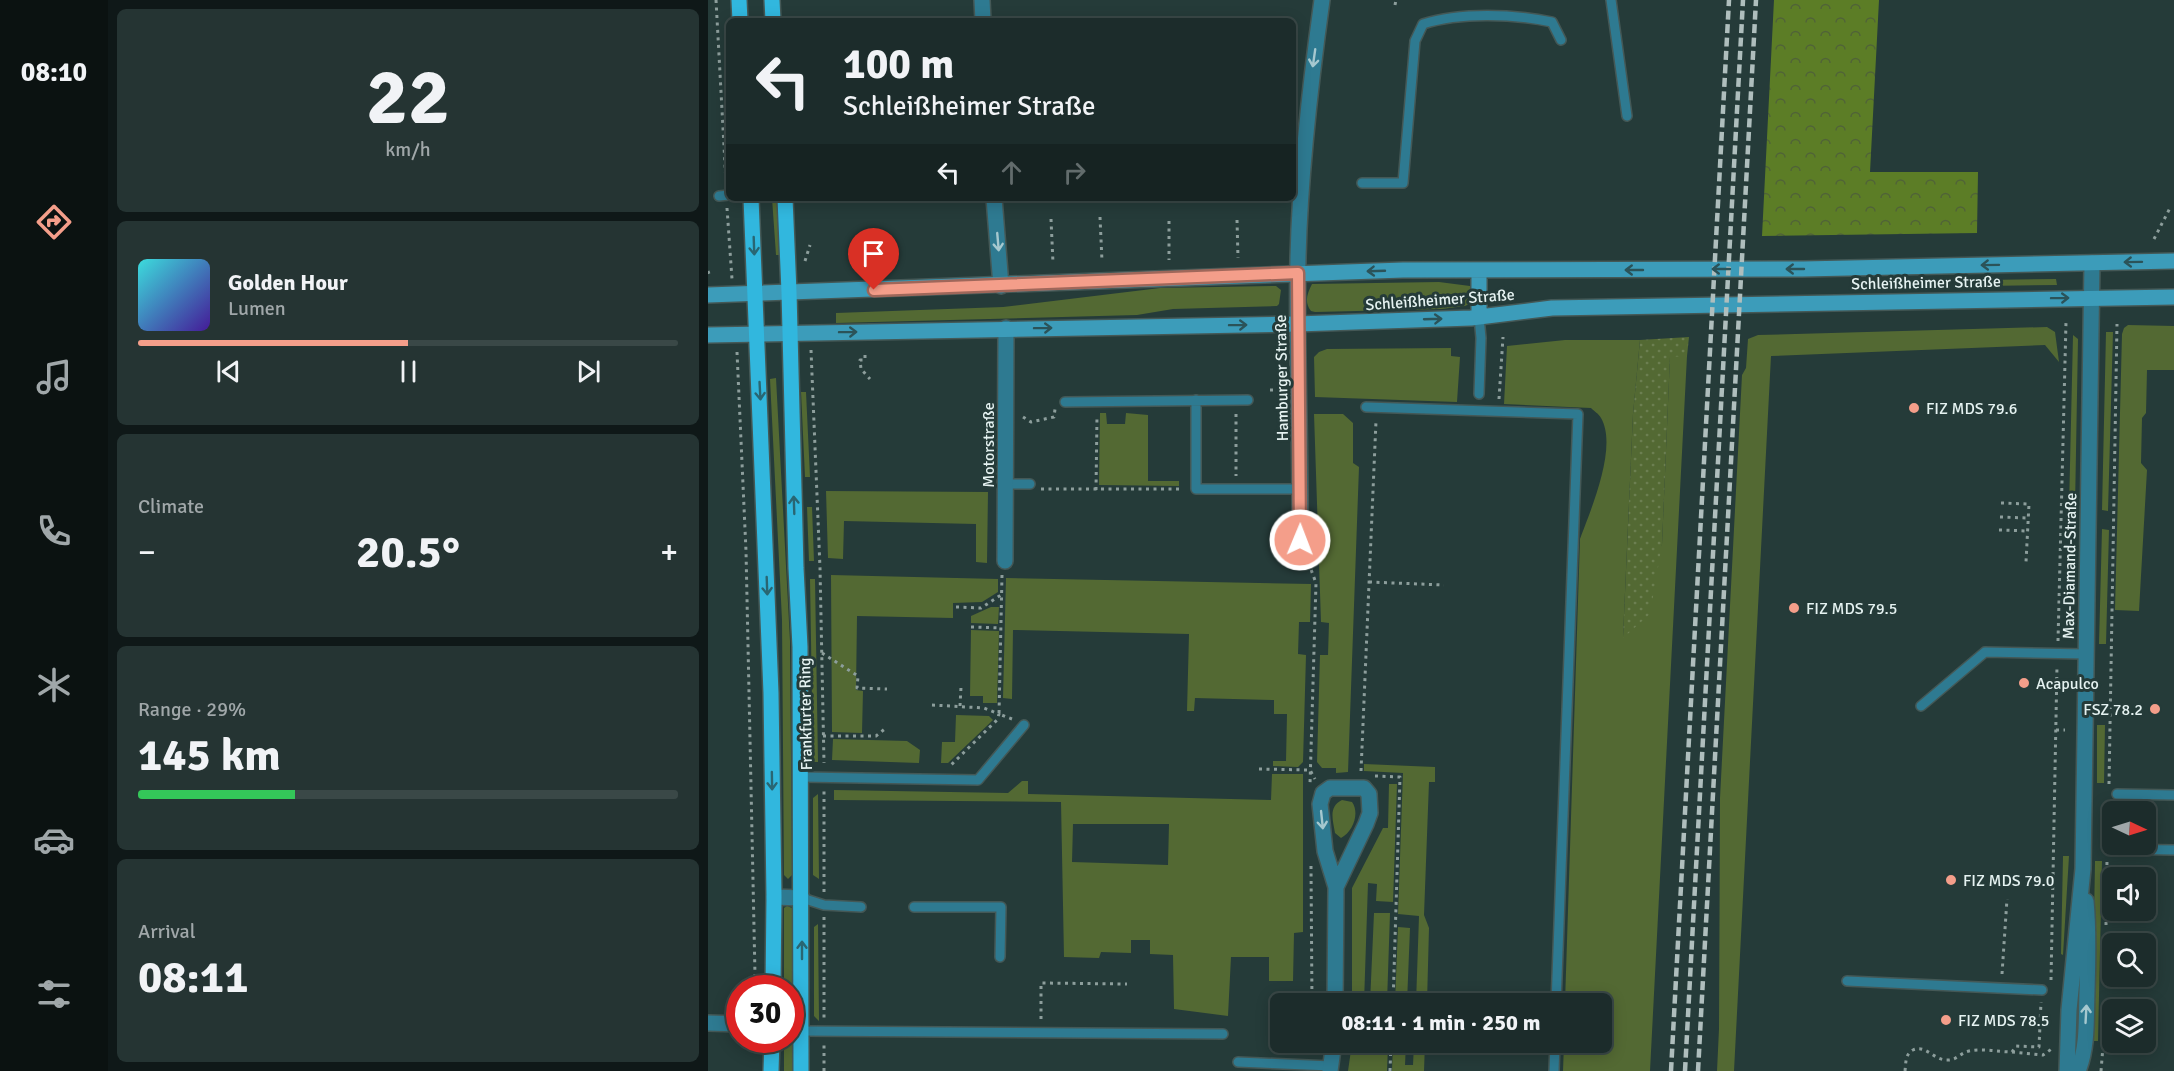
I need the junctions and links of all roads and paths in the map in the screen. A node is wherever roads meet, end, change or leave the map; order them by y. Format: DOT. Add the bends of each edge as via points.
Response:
graph roads {
  1 [pos="716,0"];
  2 [pos="739,0"];
  3 [pos="772,0"];
  4 [pos="982,0"];
  5 [pos="1322,0"];
  6 [pos="1611,0"];
  7 [pos="740,18"];
  8 [pos="773,18"];
  9 [pos="983,18"];
  10 [pos="1561,40"];
  11 [pos="1628,116"];
  12 [pos="1362,183"];
  13 [pos="725,196"];
  14 [pos="751,201"];
  15 [pos="785,201"];
  16 [pos="994,201"];
  17 [pos="2171,206"];
  18 [pos="1100,218"];
  19 [pos="1051,219"];
  20 [pos="1237,220"];
  21 [pos="1169,222"];
  22 [pos="2154,238"];
  23 [pos="810,245"];
  24 [pos="1238,258"];
  25 [pos="1169,260"];
  26 [pos="805,261"];
  27 [pos="1102,261"];
  28 [pos="2174,261"];
  29 [pos="1053,263"];
  30 [pos="2092,263"];
  31 [pos="730,266"];
  32 [pos="1479,270"];
  33 [pos="1298,273"];
  34 [pos="1001,286"];
  35 [pos="789,292"];
  36 [pos="756,293"];
  37 [pos="708,295"];
  38 [pos="2174,297"];
  39 [pos="2090,298"];
  40 [pos="1479,317"];
  41 [pos="2066,322"];
  42 [pos="1297,324"];
  43 [pos="2116,324"];
  44 [pos="1006,328"];
  45 [pos="757,333"];
  46 [pos="789,333"];
  47 [pos="708,335"];
  48 [pos="1503,338"];
  49 [pos="865,355"];
  50 [pos="812,357"];
  51 [pos="738,358"];
  52 [pos="870,379"];
  53 [pos="1479,394"];
  54 [pos="1196,400"];
  55 [pos="1236,400"];
  56 [pos="1248,400"];
  57 [pos="1065,402"];
  58 [pos="1097,402"];
  59 [pos="1366,407"];
  60 [pos="1377,407"];
  61 [pos="1499,411"];
  62 [pos="1005,412"];
  63 [pos="1006,484"];
  64 [pos="1030,484"];
  65 [pos="1196,489"];
  66 [pos="1236,489"];
  67 [pos="1301,489"];
  68 [pos="1096,490"];
  69 [pos="2001,503"];
  70 [pos="2000,517"];
  71 [pos="2028,518"];
  72 [pos="1999,530"];
  73 [pos="2028,531"];
  74 [pos="1300,540"];
  75 [pos="1005,561"];
  76 [pos="2026,562"];
  77 [pos="1369,582"];
  78 [pos="1444,585"];
  79 [pos="1001,595"];
  80 [pos="956,607"];
  81 [pos="971,627"];
  82 [pos="1001,628"];
  83 [pos="822,653"];
  84 [pos="2058,654"];
  85 [pos="2086,654"];
  86 [pos="2057,684"];
  87 [pos="2066,684"];
  88 [pos="960,687"];
  89 [pos="887,689"];
  90 [pos="932,705"];
  91 [pos="960,706"];
  92 [pos="1921,706"];
  93 [pos="999,714"];
  94 [pos="1024,725"];
  95 [pos="886,728"];
  96 [pos="2065,729"];
  97 [pos="2056,730"];
  98 [pos="823,736"];
  99 [pos="940,766"];
  100 [pos="1259,769"];
  101 [pos="1310,770"];
  102 [pos="802,777"];
  103 [pos="824,777"];
  104 [pos="1363,782"];
  105 [pos="1316,792"];
  106 [pos="2117,794"];
  107 [pos="2174,795"];
  108 [pos="2110,801"];
  109 [pos="2156,850"];
  110 [pos="2174,850"];
  111 [pos="1311,857"];
  112 [pos="2107,861"];
  113 [pos="2083,869"];
  114 [pos="1336,887"];
  115 [pos="774,897"];
  116 [pos="802,898"];
  117 [pos="2007,899"];
  118 [pos="824,905"];
  119 [pos="861,907"];
  120 [pos="914,907"];
  121 [pos="2106,932"];
  122 [pos="1000,957"];
  123 [pos="755,975"];
  124 [pos="773,975"];
  125 [pos="802,975"];
  126 [pos="1847,981"];
  127 [pos="1127,984"];
  128 [pos="2051,984"];
  129 [pos="2001,988"];
  130 [pos="2042,990"];
  131 [pos="1312,993"];
  132 [pos="1335,993"];
  133 [pos="1393,993"];
  134 [pos="1556,993"];
  135 [pos="708,1023"];
  136 [pos="726,1024"];
  137 [pos="804,1031"];
  138 [pos="824,1031"];
  139 [pos="1041,1032"];
  140 [pos="1223,1034"];
  141 [pos="2050,1038"];
  142 [pos="2012,1052"];
  143 [pos="772,1053"];
  144 [pos="801,1053"];
  145 [pos="1333,1053"];
  146 [pos="1391,1053"];
  147 [pos="1555,1053"];
  148 [pos="2024,1053"];
  149 [pos="2103,1053"];
  150 [pos="2049,1060"];
  151 [pos="1238,1062"];
  152 [pos="1331,1068"];
  153 [pos="771,1071"];
  154 [pos="801,1071"];
  155 [pos="824,1071"];
  156 [pos="1390,1071"];
  157 [pos="1554,1071"];
  158 [pos="1905,1071"];
  159 [pos="2067,1071"];
  160 [pos="2078,1071"];
  161 [pos="2102,1071"];
  1 -- 13 [label="path"];
  2 -- 7 [label="main road"];
  3 -- 8 [label="main road"];
  4 -- 9 [label="street"];
  5 -- 33 [label="street, Hamburger Straße, one-way" via="1306,118"];
  6 -- 11 [label="lane"];
  10 -- 12 [label="lane" via="1552,22 1524,16 1441,18 1423,24 1415,41 1403,183"];
  13 -- 31 [label="path"];
  14 -- 36 [label="main road, Frankfurter Ring, one-way"];
  15 -- 35 [label="main road, Frankfurter Ring"];
  16 -- 34 [label="street, one-way"];
  17 -- 22 [label="path"];
  18 -- 27 [label="path"];
  19 -- 29 [label="path"];
  20 -- 24 [label="path"];
  21 -- 25 [label="path"];
  23 -- 26 [label="path"];
  28 -- 30 [label="main road, Schleißheimer Straße, one-way"];
  30 -- 32 [label="main road, Schleißheimer Straße, one-way"];
  30 -- 39 [label="street, Max-Diamand-Straße"];
  32 -- 33 [label="main road, Schleißheimer Straße, one-way"];
  32 -- 40 [label="main road"];
  33 -- 34 [label="main road, Schleißheimer Straße"];
  33 -- 42 [label="street, Hamburger Straße"];
  34 -- 35 [label="main road, Schleißheimer Straße"];
  35 -- 36 [label="main road, Schleißheimer Straße"];
  35 -- 46 [label="main road, Frankfurter Ring"];
  36 -- 37 [label="main road, Schleißheimer Straße"];
  36 -- 45 [label="main road, Frankfurter Ring"];
  38 -- 39 [label="main road, Schleißheimer Straße"];
  40 -- 39 [label="main road, Schleißheimer Straße, one-way" via="1552,308"];
  39 -- 85 [label="street, Max-Diamand-Straße"];
  42 -- 40 [label="main road, Schleißheimer Straße, one-way"];
  40 -- 53 [label="lane"];
  41 -- 84 [label="path"];
  44 -- 42 [label="main road, Schleißheimer Straße, one-way"];
  42 -- 67 [label="street, Hamburger Straße"];
  43 -- 108 [label="path" via="2107,722"];
  46 -- 44 [label="main road, Schleißheimer Straße, one-way"];
  44 -- 62 [label="street, Motorstraße"];
  45 -- 46 [label="main road, Schleißheimer Straße"];
  45 -- 47 [label="main road, Schleißheimer Straße"];
  45 -- 115 [label="main road, Frankfurter Ring, one-way" via="771,693"];
  102 -- 46 [label="main road, Frankfurter Ring, one-way"];
  48 -- 61 [label="path"];
  49 -- 52 [label="path" via="865,360 860,360 861,369"];
  50 -- 83 [label="path, Frankfurter Ring"];
  51 -- 123 [label="path"];
  54 -- 55 [label="lane"];
  54 -- 58 [label="lane"];
  54 -- 65 [label="lane"];
  55 -- 56 [label="lane"];
  55 -- 66 [label="path"];
  57 -- 58 [label="lane"];
  57 -- 62 [label="path" via="1055,402 1054,417 1031,422 1022,417 1023,413"];
  58 -- 68 [label="path"];
  59 -- 60 [label="lane"];
  60 -- 61 [label="lane"];
  60 -- 77 [label="path"];
  61 -- 134 [label="lane" via="1578,414"];
  62 -- 63 [label="street, Motorstraße"];
  63 -- 64 [label="lane"];
  63 -- 75 [label="street, Motorstraße"];
  64 -- 68 [label="path" via="1042,489"];
  65 -- 66 [label="lane"];
  65 -- 68 [label="path"];
  66 -- 67 [label="lane"];
  67 -- 74 [label="street, Hamburger Straße"];
  69 -- 71 [label="path" via="2029,504"];
  70 -- 71 [label="path"];
  71 -- 73 [label="path"];
  72 -- 73 [label="path"];
  73 -- 76 [label="path"];
  74 -- 101 [label="path" via="1316,583"];
  75 -- 79 [label="path"];
  77 -- 78 [label="path"];
  77 -- 104 [label="path"];
  79 -- 80 [label="path" via="981,608"];
  79 -- 82 [label="path"];
  81 -- 82 [label="path"];
  82 -- 93 [label="path"];
  83 -- 89 [label="path" via="858,676 858,688"];
  83 -- 98 [label="path, Frankfurter Ring"];
  84 -- 85 [label="lane"];
  84 -- 86 [label="path"];
  84 -- 92 [label="lane" via="1985,652"];
  85 -- 113 [label="street, Max-Diamand-Straße"];
  86 -- 87 [label="path"];
  86 -- 97 [label="path"];
  88 -- 91 [label="path"];
  90 -- 91 [label="path"];
  91 -- 93 [label="path"];
  93 -- 94 [label="path"];
  93 -- 99 [label="path" via="998,720 951,766"];
  94 -- 103 [label="lane" via="978,780"];
  95 -- 98 [label="path" via="876,736"];
  96 -- 97 [label="path"];
  97 -- 128 [label="path"];
  98 -- 103 [label="path, Frankfurter Ring"];
  100 -- 101 [label="path"];
  101 -- 105 [label="path"];
  101 -- 105 [label="path"];
  102 -- 103 [label="lane"];
  102 -- 116 [label="main road, Frankfurter Ring"];
  103 -- 118 [label="path, Frankfurter Ring"];
  104 -- 105 [label="street"];
  104 -- 114 [label="street" via="1369,794 1370,813"];
  104 -- 133 [label="path" via="1400,777"];
  105 -- 114 [label="street, one-way" via="1325,851"];
  106 -- 107 [label="lane"];
  109 -- 110 [label="lane"];
  111 -- 131 [label="path"];
  112 -- 121 [label="path"];
  113 -- 159 [label="street, Max-Diamand-Straße" via="2068,1010"];
  160 -- 113 [label="street, Max-Diamand-Straße, one-way" via="2084,1047 2088,936"];
  114 -- 132 [label="street"];
  115 -- 116 [label="street"];
  115 -- 124 [label="main road, Frankfurter Ring"];
  116 -- 118 [label="lane"];
  125 -- 116 [label="main road, Frankfurter Ring, one-way"];
  117 -- 129 [label="path"];
  118 -- 119 [label="lane"];
  118 -- 138 [label="path, Frankfurter Ring"];
  120 -- 122 [label="lane" via="1001,907"];
  126 -- 129 [label="lane"];
  127 -- 139 [label="path" via="1041,983"];
  129 -- 130 [label="lane"];
  130 -- 142 [label="path" via="2039,1047 2016,1046"];
  135 -- 136 [label="street"];
  137 -- 138 [label="lane"];
  138 -- 139 [label="lane"];
  138 -- 155 [label="path, Frankfurter Ring"];
  139 -- 140 [label="lane"];
  141 -- 150 [label="path"];
  142 -- 148 [label="path"];
  142 -- 158 [label="path" via="1968,1051 1958,1059 1946,1060 1925,1049 1916,1049 1906,1057"];
  143 -- 153 [label="main road"];
  144 -- 154 [label="main road, Frankfurter Ring"];
  145 -- 152 [label="street"];
  146 -- 156 [label="path"];
  147 -- 157 [label="lane"];
  149 -- 161 [label="path"];
  151 -- 152 [label="lane"];
}
